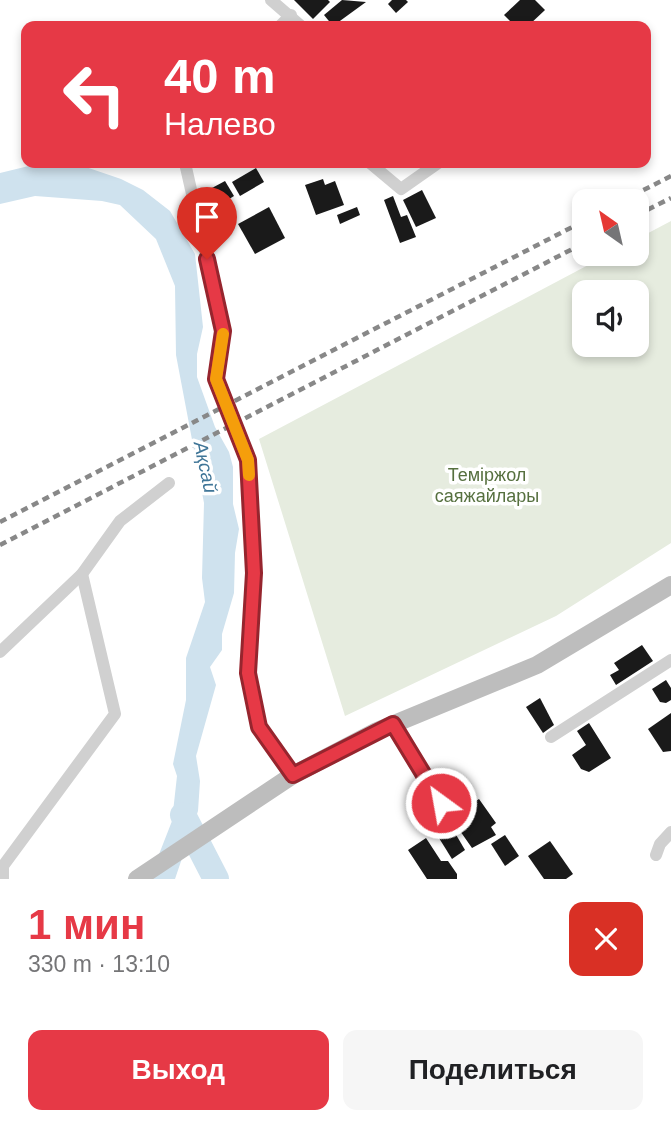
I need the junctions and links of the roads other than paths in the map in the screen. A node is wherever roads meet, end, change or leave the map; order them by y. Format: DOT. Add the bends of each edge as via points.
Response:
graph roads {
  1 [pos="271,0"];
  2 [pos="290,15"];
  3 [pos="285,21"];
  4 [pos="296,21"];
  5 [pos="186,168"];
  6 [pos="376,168"];
  7 [pos="431,168"];
  8 [pos="169,483"];
  9 [pos="82,574"];
  10 [pos="671,585"];
  11 [pos="0,652"];
  12 [pos="671,660"];
  13 [pos="393,724"];
  14 [pos="551,737"];
  15 [pos="293,775"];
  16 [pos="441,803"];
  17 [pos="671,832"];
  18 [pos="656,855"];
  19 [pos="141,876"];
  20 [pos="3,879"];
  1 -- 2 [label="street"];
  2 -- 3 [label="street"];
  2 -- 4 [label="street"];
  5 -- 15 [label="street" via="223,331 216,379 248,460 254,573 248,673 259,727"];
  6 -- 7 [label="street" via="401,189"];
  8 -- 9 [label="street" via="120,521"];
  9 -- 11 [label="street"];
  9 -- 20 [label="street" via="115,714 3,866"];
  10 -- 13 [label="main road" via="537,665"];
  12 -- 14 [label="street"];
  13 -- 15 [label="main road"];
  13 -- 16 [label="street"];
  15 -- 19 [label="main road"];
  17 -- 18 [label="street"];
}
